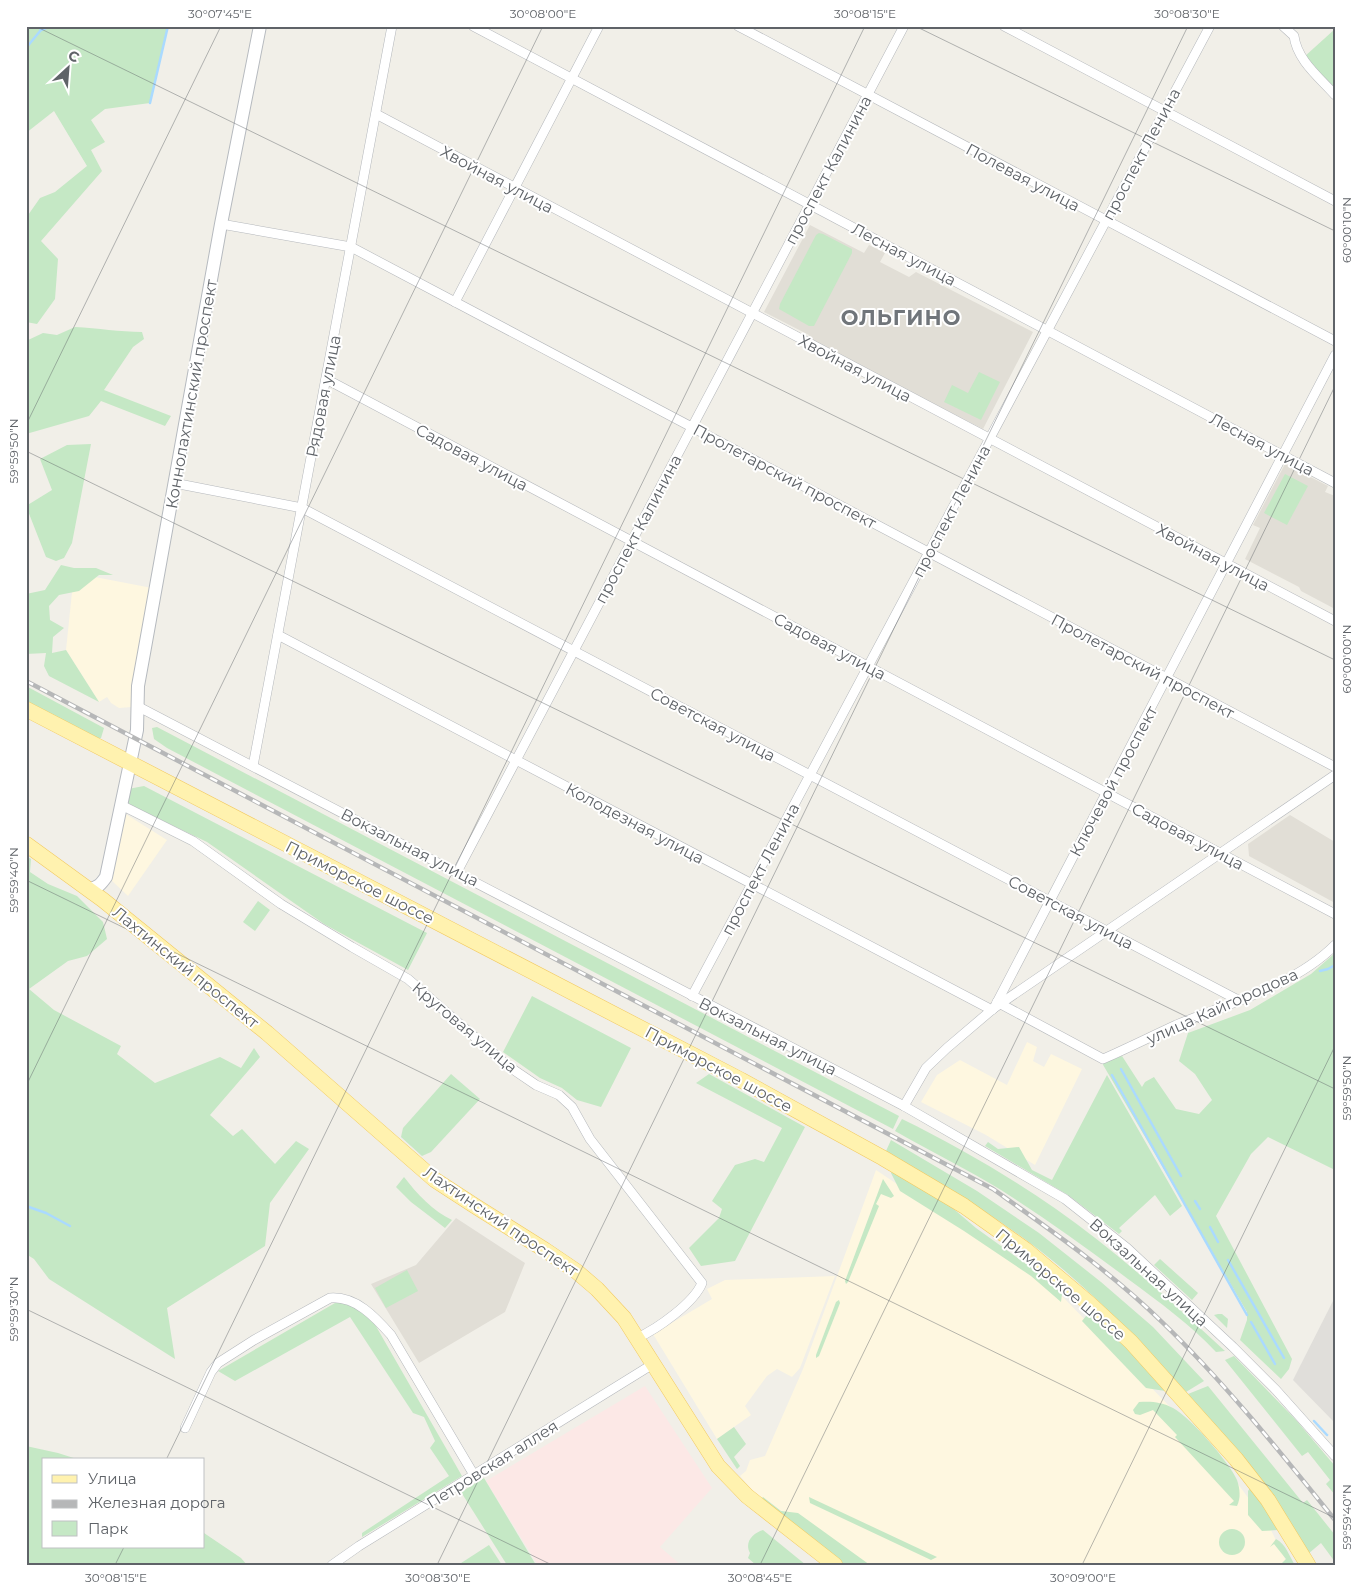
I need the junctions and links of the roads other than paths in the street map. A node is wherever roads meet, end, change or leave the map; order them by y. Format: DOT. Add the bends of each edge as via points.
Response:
graph roads {
  1 [pos="260,26"];
  2 [pos="392,26"];
  3 [pos="473,26"];
  4 [pos="599,26"];
  5 [pos="738,26"];
  6 [pos="904,26"];
  7 [pos="1004,26"];
  8 [pos="1210,26"];
  9 [pos="1283,26"];
  10 [pos="572,78"];
  11 [pos="1335,95"];
  12 [pos="867,96"];
  13 [pos="1164,111"];
  14 [pos="376,114"];
  15 [pos="515,188"];
  16 [pos="1335,201"];
  17 [pos="810,204"];
  18 [pos="1106,221"];
  19 [pos="221,224"];
  20 [pos="351,247"];
  21 [pos="455,302"];
  22 [pos="752,313"];
  23 [pos="1047,330"];
  24 [pos="1335,341"];
  25 [pos="1335,355"];
  26 [pos="326,379"];
  27 [pos="692,427"];
  28 [pos="989,439"];
  29 [pos="1282,455"];
  30 [pos="174,483"];
  31 [pos="1335,483"];
  32 [pos="302,508"];
  33 [pos="632,541"];
  34 [pos="929,552"];
  35 [pos="1226,564"];
  36 [pos="1335,621"];
  37 [pos="278,635"];
  38 [pos="574,651"];
  39 [pos="868,666"];
  40 [pos="1166,678"];
  41 [pos="137,706"];
  42 [pos="26,709"];
  43 [pos="516,760"];
  44 [pos="130,762"];
  45 [pos="253,766"];
  46 [pos="1335,767"];
  47 [pos="810,775"];
  48 [pos="1335,775"];
  49 [pos="1106,793"];
  50 [pos="121,805"];
  51 [pos="26,844"];
  52 [pos="1221,853"];
  53 [pos="457,872"];
  54 [pos="752,884"];
  55 [pos="88,889"];
  56 [pos="1050,901"];
  57 [pos="1335,914"];
  58 [pos="1107,931"];
  59 [pos="1335,945"];
  60 [pos="692,996"];
  61 [pos="1238,1000"];
  62 [pos="996,1007"];
  63 [pos="1103,1059"];
  64 [pos="904,1106"];
  65 [pos="637,1338"];
  66 [pos="653,1364"];
  67 [pos="185,1428"];
  68 [pos="1335,1456"];
  69 [pos="474,1475"];
  70 [pos="332,1565"];
  71 [pos="835,1565"];
  72 [pos="1308,1565"];
  1 -- 19 [label="main road, Коннолахтинский проспект"];
  2 -- 14 [label="street, Рядовая улица"];
  3 -- 10 [label="street, Лесная улица"];
  4 -- 10 [label="street"];
  5 -- 12 [label="street, Полевая улица"];
  6 -- 12 [label="street, проспект Калинина"];
  7 -- 13 [label="street"];
  8 -- 13 [label="street, проспект Ленина"];
  9 -- 11 [label="street" via="1294,36 1302,58"];
  10 -- 15 [label="street"];
  10 -- 17 [label="street, Лесная улица"];
  12 -- 17 [label="street, проспект Калинина"];
  12 -- 18 [label="street, Полевая улица"];
  13 -- 16 [label="street"];
  13 -- 18 [label="street, проспект Ленина"];
  14 -- 15 [label="street, Хвойная улица"];
  14 -- 20 [label="street, Рядовая улица"];
  15 -- 21 [label="street"];
  15 -- 22 [label="street, Хвойная улица"];
  17 -- 22 [label="street, проспект Калинина"];
  17 -- 23 [label="street, Лесная улица"];
  18 -- 23 [label="street, проспект Ленина"];
  18 -- 24 [label="street, Полевая улица"];
  19 -- 20 [label="street, Пролетарский проспект"];
  19 -- 30 [label="main road, Коннолахтинский проспект"];
  20 -- 21 [label="street, Пролетарский проспект"];
  20 -- 26 [label="street, Рядовая улица"];
  21 -- 27 [label="street, Пролетарский проспект"];
  22 -- 27 [label="street, проспект Калинина"];
  22 -- 28 [label="street, Хвойная улица"];
  23 -- 28 [label="street, проспект Ленина"];
  23 -- 29 [label="street, Лесная улица"];
  25 -- 29 [label="street, Ключевой проспект"];
  26 -- 32 [label="street, Рядовая улица"];
  26 -- 33 [label="street, Садовая улица"];
  27 -- 33 [label="street, проспект Калинина"];
  27 -- 34 [label="street, Пролетарский проспект"];
  28 -- 34 [label="street, проспект Ленина"];
  28 -- 35 [label="street, Хвойная улица"];
  29 -- 31 [label="street, Лесная улица"];
  29 -- 35 [label="street, Ключевой проспект"];
  30 -- 32 [label="street, Советская улица"];
  30 -- 41 [label="main road, Коннолахтинский проспект" via="139,678"];
  32 -- 37 [label="street, Рядовая улица"];
  32 -- 38 [label="street, Советская улица"];
  33 -- 38 [label="street, проспект Калинина"];
  33 -- 39 [label="street, Садовая улица"];
  34 -- 39 [label="street, проспект Ленина"];
  34 -- 40 [label="street, Пролетарский проспект"];
  35 -- 36 [label="street, Хвойная улица"];
  35 -- 40 [label="street, Ключевой проспект"];
  37 -- 43 [label="street, Колодезная улица"];
  37 -- 45 [label="street, Рядовая улица"];
  38 -- 43 [label="street, проспект Калинина"];
  38 -- 47 [label="street, Советская улица"];
  39 -- 47 [label="street, проспект Ленина"];
  39 -- 49 [label="street, Садовая улица"];
  40 -- 46 [label="street, Пролетарский проспект"];
  40 -- 49 [label="street, Ключевой проспект"];
  41 -- 44 [label="main road, Коннолахтинский проспект" via="137,730"];
  41 -- 45 [label="street, Вокзальная улица"];
  42 -- 44 [label="main road, Приморское шоссе"];
  43 -- 53 [label="street, проспект Калинина"];
  43 -- 54 [label="street, Колодезная улица"];
  44 -- 50 [label="main road, Коннолахтинский проспект"];
  44 -- 72 [label="main road, Приморское шоссе" via="741,1080 964,1206 1026,1250 1131,1342 1263,1493"];
  45 -- 53 [label="street, Вокзальная улица"];
  47 -- 54 [label="street, проспект Ленина"];
  47 -- 56 [label="street, Советская улица"];
  48 -- 52 [label="street"];
  49 -- 52 [label="street, Садовая улица"];
  49 -- 56 [label="street, Ключевой проспект"];
  50 -- 55 [label="main road, Коннолахтинский проспект" via="106,877 96,888"];
  50 -- 65 [label="street, Круговая улица" via="192,841 287,908 408,979 501,1060 572,1106 590,1139 702,1283 698,1292 662,1324"];
  51 -- 55 [label="main road, Лахтинский проспект"];
  52 -- 57 [label="street, Садовая улица"];
  52 -- 58 [label="street"];
  53 -- 60 [label="street, Вокзальная улица"];
  54 -- 60 [label="street, проспект Ленина"];
  54 -- 62 [label="street, Колодезная улица"];
  55 -- 65 [label="main road, Лахтинский проспект" via="267,1033 436,1180 576,1271 614,1306"];
  56 -- 58 [label="street, Советская улица"];
  56 -- 62 [label="street, Ключевой проспект"];
  58 -- 61 [label="street, Советская улица"];
  58 -- 62 [label="street"];
  59 -- 61 [label="street, улица Кайгородова" via="1302,972"];
  60 -- 64 [label="street, Вокзальная улица"];
  61 -- 63 [label="street, улица Кайгородова"];
  62 -- 63 [label="street, Колодезная улица"];
  62 -- 64 [label="street, Ключевой проспект" via="926,1068"];
  64 -- 68 [label="street, Вокзальная улица" via="1065,1199 1127,1248 1233,1347"];
  65 -- 66 [label="main road, Лахтинский проспект"];
  66 -- 69 [label="street, Петровская аллея"];
  66 -- 71 [label="main road, Лахтинский проспект" via="707,1450 730,1480"];
  67 -- 69 [label="street" via="218,1363 330,1298 340,1297 354,1302 391,1335"];
  69 -- 70 [label="street, Петровская аллея"];
}
